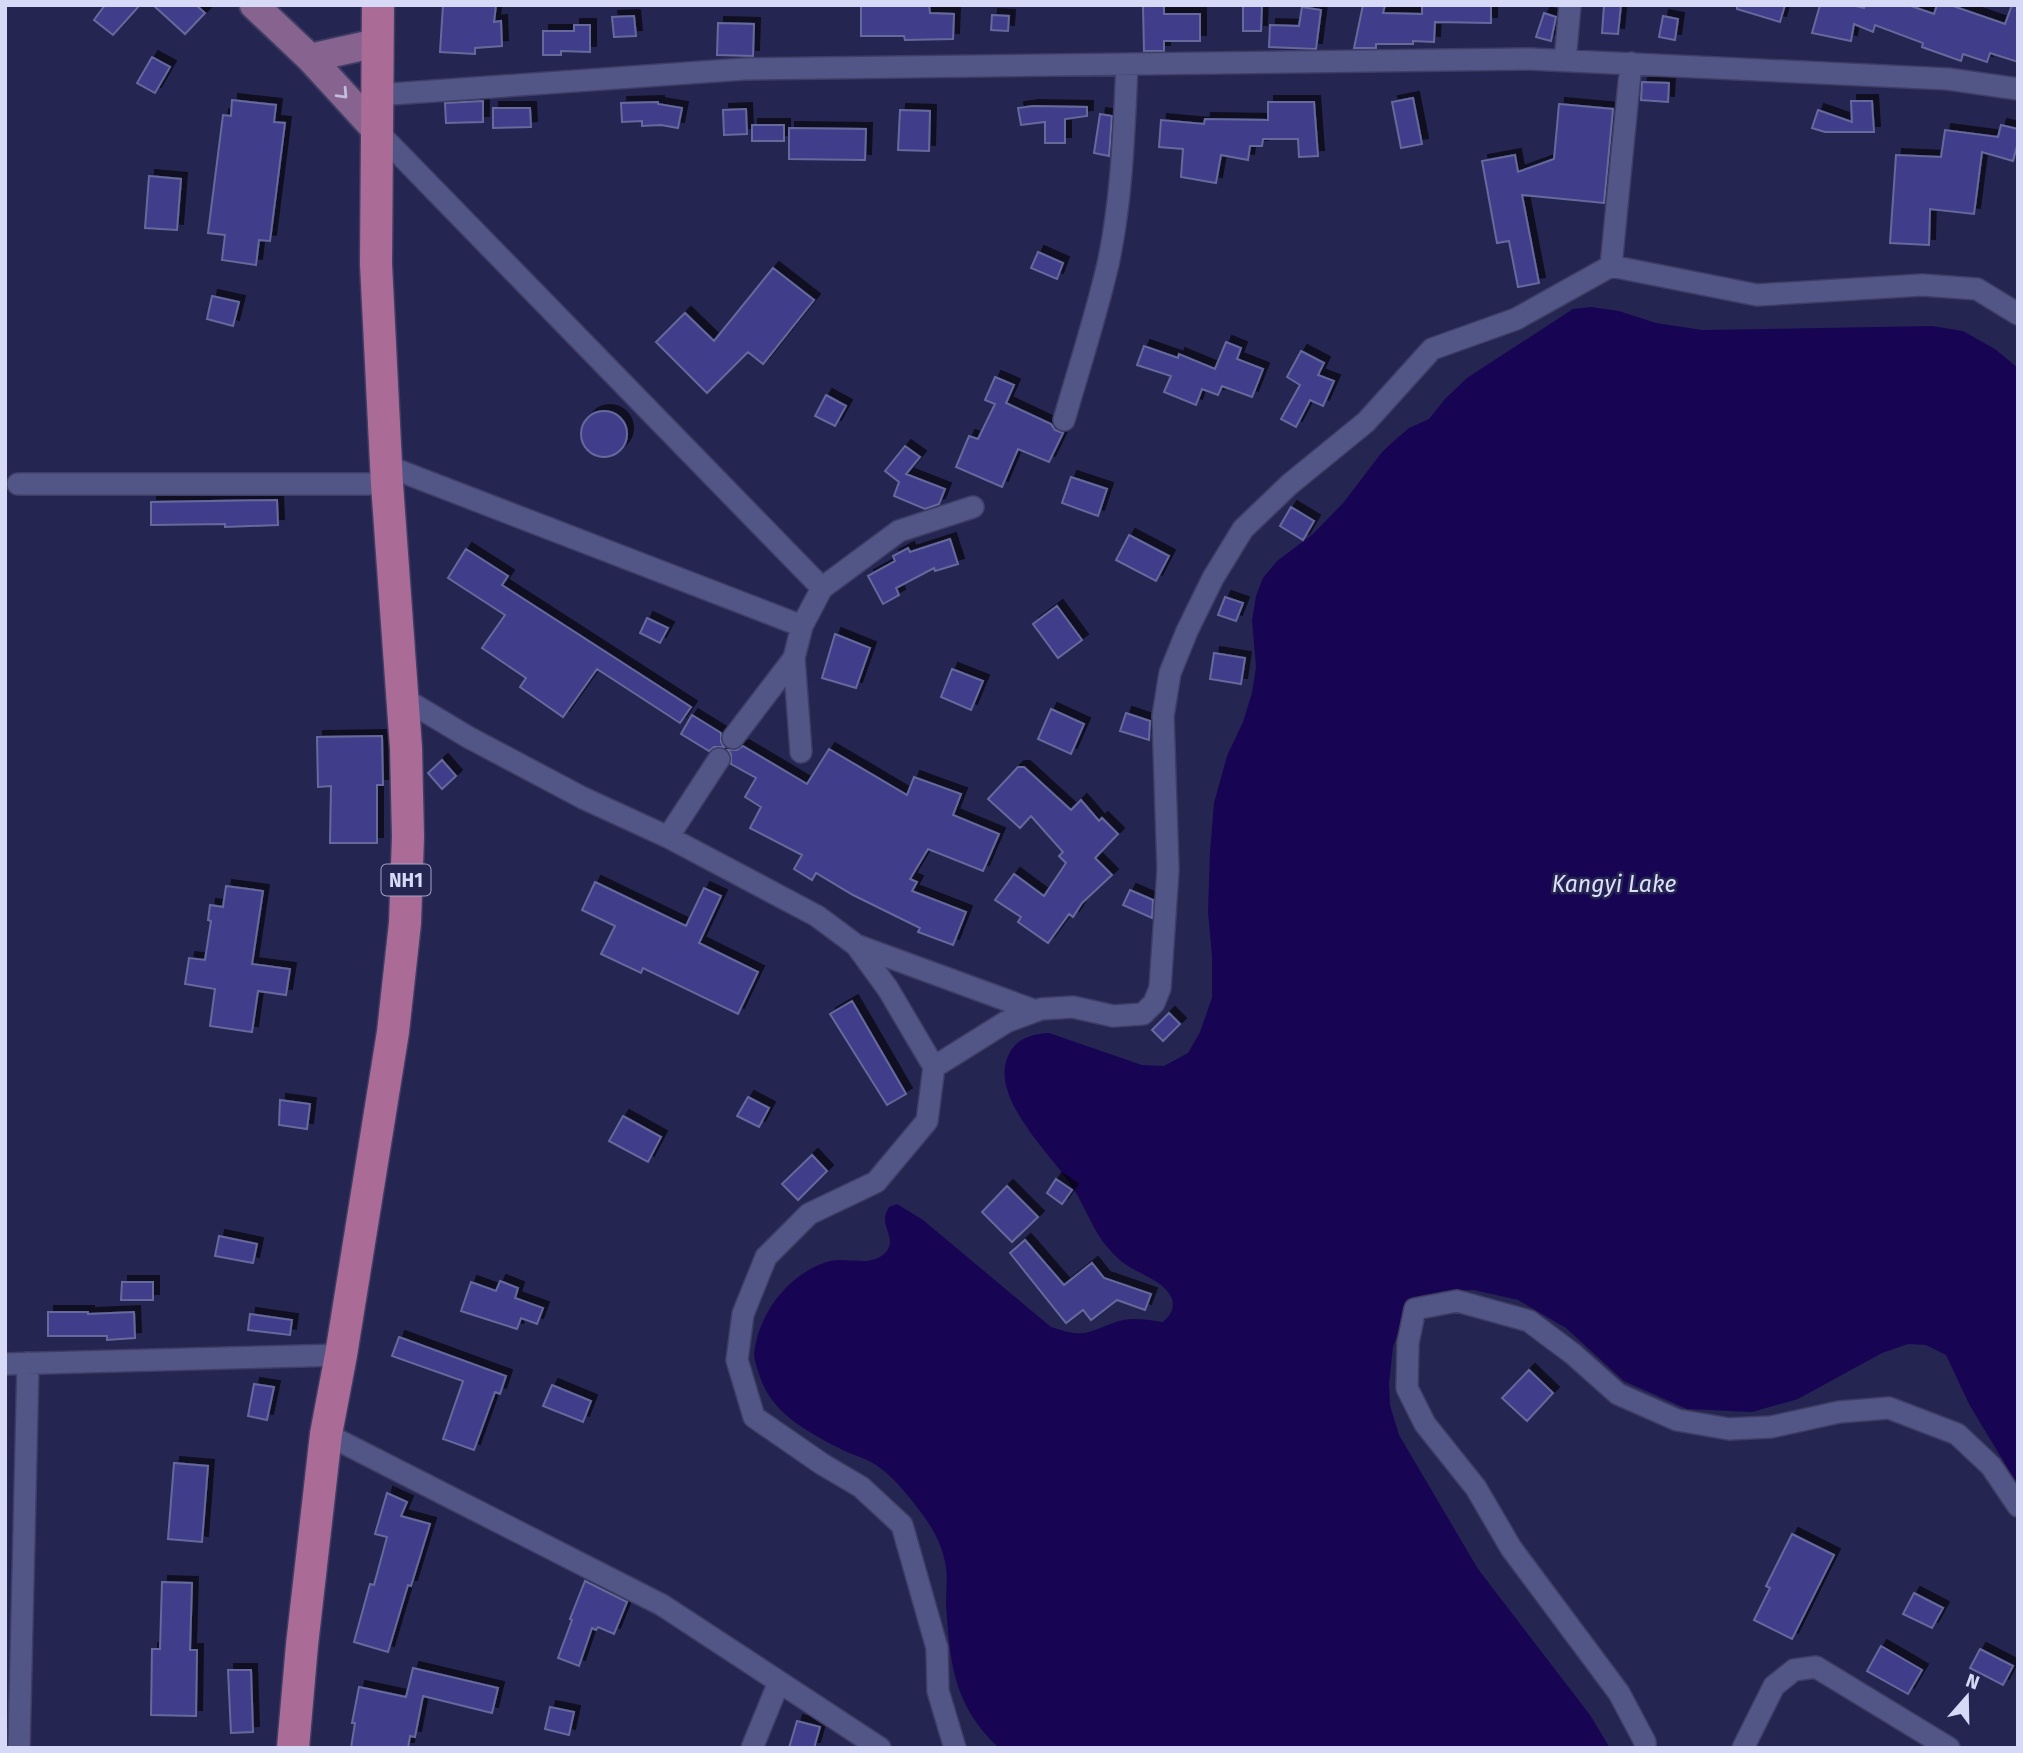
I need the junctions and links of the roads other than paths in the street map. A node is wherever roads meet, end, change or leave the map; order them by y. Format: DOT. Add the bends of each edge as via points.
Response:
graph roads {
  1 [pos="254,5"];
  2 [pos="378,5"];
  3 [pos="1570,5"];
  4 [pos="377,43"];
  5 [pos="310,58"];
  6 [pos="1565,61"];
  7 [pos="1632,63"];
  8 [pos="1127,65"];
  9 [pos="2018,89"];
  10 [pos="377,95"];
  11 [pos="376,130"];
  12 [pos="1611,266"];
  13 [pos="2018,314"];
  14 [pos="1064,420"];
  15 [pos="387,475"];
  16 [pos="18,484"];
  17 [pos="973,507"];
  18 [pos="822,588"];
  19 [pos="802,626"];
  20 [pos="794,658"];
  21 [pos="404,698"];
  22 [pos="733,738"];
  23 [pos="801,752"];
  24 [pos="719,759"];
  25 [pos="667,837"];
  26 [pos="856,945"];
  27 [pos="1035,1011"];
  28 [pos="934,1067"];
  29 [pos="341,1355"];
  30 [pos="28,1363"];
  31 [pos="5,1364"];
  32 [pos="326,1434"];
  33 [pos="2018,1506"];
  34 [pos="779,1682"];
  35 [pos="19,1748"];
  36 [pos="293,1748"];
  37 [pos="752,1748"];
  38 [pos="880,1748"];
  39 [pos="956,1748"];
  40 [pos="1645,1748"];
  41 [pos="1743,1748"];
  42 [pos="1949,1748"];
  1 -- 5 [label="main road"];
  2 -- 4 [label="highway, NH1"];
  3 -- 6 [label="street"];
  4 -- 5 [label="main road"];
  4 -- 10 [label="highway, NH1"];
  5 -- 11 [label="main road, one-way"];
  6 -- 7 [label="street"];
  6 -- 8 [label="street"];
  7 -- 9 [label="street" via="1948,79"];
  7 -- 12 [label="street"];
  8 -- 10 [label="street" via="745,69"];
  8 -- 14 [label="street" via="1124,135 1108,262"];
  10 -- 11 [label="highway, NH1"];
  11 -- 15 [label="highway, NH1" via="376,264"];
  11 -- 18 [label="street"];
  12 -- 13 [label="street" via="1756,295 1922,285 1977,289"];
  12 -- 27 [label="street" via="1516,319 1432,349 1366,422 1242,529 1213,578 1170,673 1163,716 1168,870 1160,988 1154,1003 1143,1014 1114,1016 1073,1007"];
  15 -- 16 [label="street"];
  15 -- 19 [label="street"];
  15 -- 21 [label="highway, NH1"];
  17 -- 18 [label="street" via="899,531"];
  18 -- 19 [label="street"];
  19 -- 20 [label="street"];
  20 -- 22 [label="street"];
  20 -- 23 [label="street"];
  21 -- 25 [label="street" via="572,792"];
  21 -- 29 [label="highway, NH1" via="405,923 393,1032"];
  24 -- 25 [label="street"];
  25 -- 26 [label="street" via="817,916"];
  26 -- 27 [label="street"];
  26 -- 28 [label="street"];
  27 -- 28 [label="street" via="1006,1022"];
  28 -- 39 [label="street" via="927,1121 877,1182 809,1214 765,1257 743,1314 737,1360 754,1417 861,1487 902,1525 936,1648 937,1691"];
  29 -- 30 [label="street"];
  29 -- 32 [label="highway, NH1"];
  30 -- 31 [label="street"];
  30 -- 35 [label="street"];
  32 -- 34 [label="street" via="662,1605"];
  32 -- 36 [label="highway, NH1"];
  33 -- 40 [label="street" via="1991,1466 1957,1434 1889,1408 1729,1429 1677,1420 1618,1394 1528,1321 1457,1301 1415,1309 1408,1343 1407,1388 1425,1424 1476,1488 1519,1559 1619,1693"];
  34 -- 37 [label="street"];
  34 -- 38 [label="street"];
  41 -- 42 [label="street" via="1774,1686 1794,1670 1816,1667"];
}
